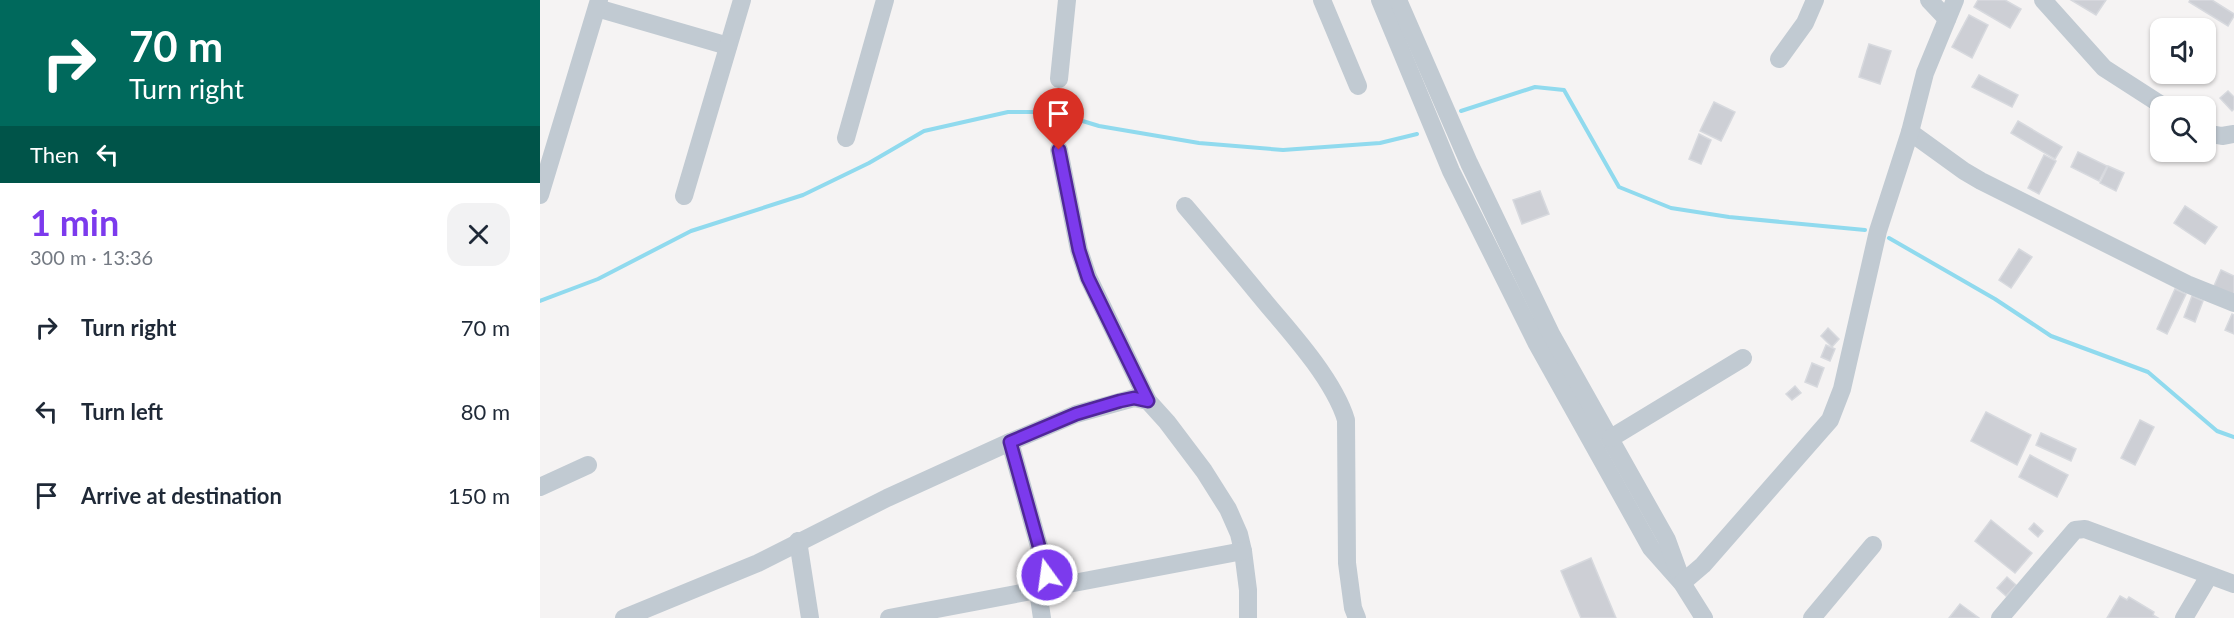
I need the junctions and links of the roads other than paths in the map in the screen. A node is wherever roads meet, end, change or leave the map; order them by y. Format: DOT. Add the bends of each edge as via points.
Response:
graph roads {
  1 [pos="742,0"];
  2 [pos="885,0"];
  3 [pos="1067,0"];
  4 [pos="1322,0"];
  5 [pos="1380,0"];
  6 [pos="1398,0"];
  7 [pos="1815,0"];
  8 [pos="1929,0"];
  9 [pos="1955,0"];
  10 [pos="2043,0"];
  11 [pos="598,4"];
  12 [pos="1947,19"];
  13 [pos="728,46"];
  14 [pos="1779,59"];
  15 [pos="1059,79"];
  16 [pos="1358,86"];
  17 [pos="2150,98"];
  18 [pos="1910,132"];
  19 [pos="2234,134"];
  20 [pos="2216,135"];
  21 [pos="846,138"];
  22 [pos="1059,150"];
  23 [pos="540,195"];
  24 [pos="684,196"];
  25 [pos="1185,206"];
  26 [pos="2234,303"];
  27 [pos="1743,358"];
  28 [pos="1148,401"];
  29 [pos="1611,438"];
  30 [pos="1010,442"];
  31 [pos="588,465"];
  32 [pos="540,487"];
  33 [pos="798,541"];
  34 [pos="1873,545"];
  35 [pos="1243,551"];
  36 [pos="2209,576"];
  37 [pos="1682,583"];
  38 [pos="2234,584"];
  39 [pos="1038,591"];
  40 [pos="624,618"];
  41 [pos="810,618"];
  42 [pos="889,618"];
  43 [pos="1042,618"];
  44 [pos="1248,618"];
  45 [pos="1357,618"];
  46 [pos="1704,618"];
  47 [pos="1812,618"];
  48 [pos="2000,618"];
  49 [pos="2184,618"];
  1 -- 13 [label="street"];
  2 -- 21 [label="street"];
  3 -- 15 [label="street"];
  4 -- 16 [label="street"];
  5 -- 37 [label="street" via="1451,171 1536,342 1651,548"];
  6 -- 29 [label="street" via="1469,163 1551,334"];
  7 -- 14 [label="street" via="1805,23"];
  8 -- 12 [label="street"];
  9 -- 12 [label="street"];
  10 -- 17 [label="street" via="2104,68"];
  11 -- 13 [label="street"];
  11 -- 23 [label="street"];
  12 -- 18 [label="street" via="1925,73"];
  13 -- 24 [label="street"];
  18 -- 26 [label="street" via="1981,181 2187,284"];
  18 -- 37 [label="street" via="1878,231 1842,389 1830,420 1703,565"];
  19 -- 20 [label="street"];
  22 -- 28 [label="street" via="1088,278"];
  25 -- 45 [label="street" via="1297,340 1344,411 1347,563"];
  27 -- 29 [label="street"];
  28 -- 30 [label="street" via="1134,398 1076,414"];
  28 -- 35 [label="street" via="1204,471 1228,509"];
  29 -- 37 [label="street" via="1667,540"];
  30 -- 33 [label="street"];
  30 -- 39 [label="street" via="1047,575"];
  31 -- 32 [label="street"];
  33 -- 40 [label="street" via="758,563"];
  33 -- 41 [label="street"];
  34 -- 47 [label="street"];
  35 -- 39 [label="street"];
  35 -- 44 [label="street"];
  36 -- 38 [label="street"];
  36 -- 48 [label="street" via="2085,529 2075,530"];
  36 -- 49 [label="street"];
  37 -- 46 [label="street"];
  39 -- 42 [label="street"];
  39 -- 43 [label="street"];
}
